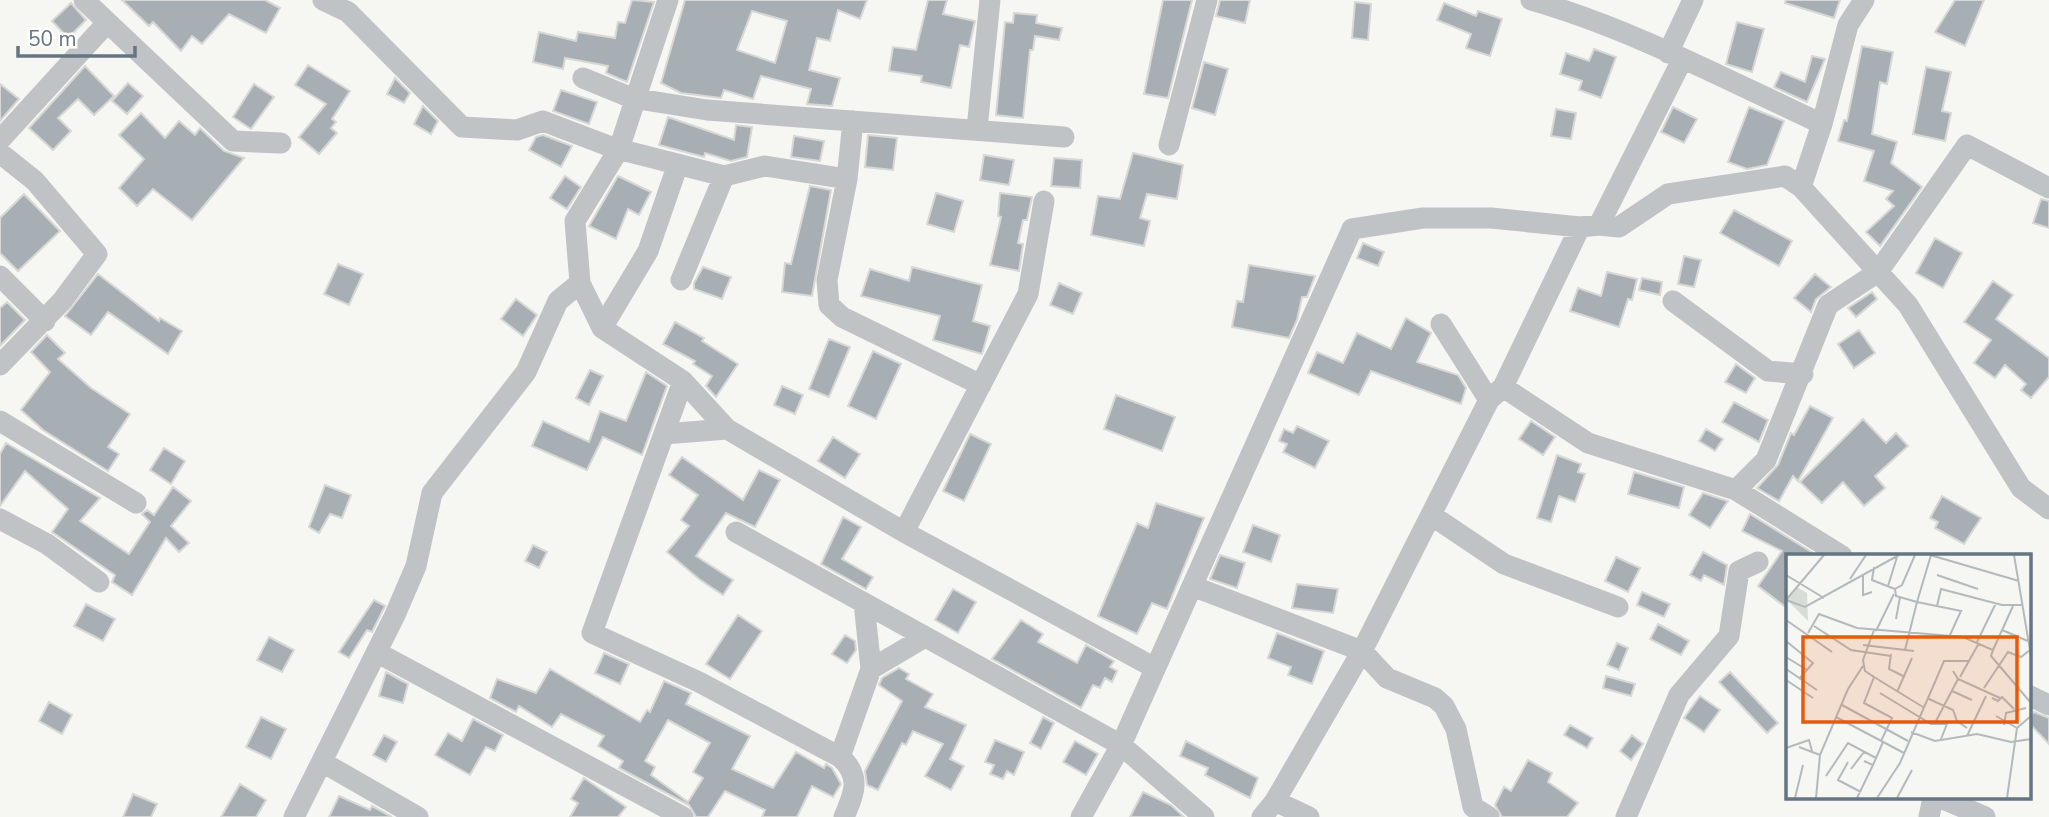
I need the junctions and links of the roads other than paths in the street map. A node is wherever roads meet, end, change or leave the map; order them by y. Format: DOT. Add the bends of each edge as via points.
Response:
graph roads {
  1 [pos="84,0"];
  2 [pos="323,0"];
  3 [pos="668,0"];
  4 [pos="990,0"];
  5 [pos="1207,0"];
  6 [pos="1531,0"];
  7 [pos="1693,0"];
  8 [pos="1864,0"];
  9 [pos="106,23"];
  10 [pos="1675,56"];
  11 [pos="583,78"];
  12 [pos="637,98"];
  13 [pos="853,121"];
  14 [pos="1822,124"];
  15 [pos="977,129"];
  16 [pos="1064,137"];
  17 [pos="0,140"];
  18 [pos="281,143"];
  19 [pos="1169,145"];
  20 [pos="619,149"];
  21 [pos="0,153"];
  22 [pos="678,164"];
  23 [pos="724,176"];
  24 [pos="847,179"];
  25 [pos="1801,187"];
  26 [pos="2049,188"];
  27 [pos="1044,201"];
  28 [pos="1590,226"];
  29 [pos="1878,272"];
  30 [pos="0,275"];
  31 [pos="681,280"];
  32 [pos="580,283"];
  33 [pos="1673,301"];
  34 [pos="45,321"];
  35 [pos="1441,324"];
  36 [pos="602,328"];
  37 [pos="0,365"];
  38 [pos="1803,374"];
  39 [pos="683,380"];
  40 [pos="981,385"];
  41 [pos="1496,394"];
  42 [pos="0,421"];
  43 [pos="727,429"];
  44 [pos="664,434"];
  45 [pos="1736,490"];
  46 [pos="136,503"];
  47 [pos="2049,509"];
  48 [pos="1431,515"];
  49 [pos="0,519"];
  50 [pos="736,533"];
  51 [pos="904,533"];
  52 [pos="1839,554"];
  53 [pos="1758,562"];
  54 [pos="99,582"];
  55 [pos="1192,586"];
  56 [pos="864,603"];
  57 [pos="1618,607"];
  58 [pos="925,637"];
  59 [pos="1362,651"];
  60 [pos="378,653"];
  61 [pos="1155,668"];
  62 [pos="871,669"];
  63 [pos="2032,697"];
  64 [pos="2049,705"];
  65 [pos="1121,745"];
  66 [pos="840,757"];
  67 [pos="322,762"];
  68 [pos="1946,800"];
  69 [pos="1268,809"];
  70 [pos="294,817"];
  71 [pos="418,817"];
  72 [pos="683,817"];
  73 [pos="844,817"];
  74 [pos="1081,817"];
  75 [pos="1204,817"];
  76 [pos="1309,817"];
  77 [pos="1489,817"];
  78 [pos="1626,817"];
  79 [pos="1985,817"];
  1 -- 9 [label="street"];
  2 -- 20 [label="street" via="348,12 463,127 517,130 543,121"];
  3 -- 12 [label="street"];
  4 -- 15 [label="street"];
  5 -- 19 [label="street"];
  6 -- 10 [label="street"];
  7 -- 10 [label="street"];
  8 -- 14 [label="street" via="1848,24"];
  9 -- 17 [label="street"];
  9 -- 18 [label="street" via="233,141"];
  10 -- 14 [label="street"];
  10 -- 28 [label="street"];
  11 -- 12 [label="street"];
  12 -- 13 [label="street" via="707,110"];
  12 -- 20 [label="street"];
  13 -- 15 [label="street"];
  13 -- 24 [label="street"];
  14 -- 25 [label="street"];
  15 -- 16 [label="street"];
  20 -- 22 [label="street"];
  20 -- 32 [label="street" via="575,220"];
  21 -- 34 [label="street" via="35,181 97,254"];
  22 -- 23 [label="street"];
  22 -- 36 [label="street" via="648,251"];
  23 -- 24 [label="street" via="765,166"];
  23 -- 31 [label="street"];
  24 -- 40 [label="street" via="827,279 829,305 842,317"];
  25 -- 28 [label="street" via="1785,176 1668,194 1619,227"];
  25 -- 29 [label="street"];
  26 -- 29 [label="street" via="1967,145"];
  27 -- 40 [label="street" via="1028,294"];
  28 -- 41 [label="street"];
  28 -- 55 [label="street" via="1423,218 1352,229"];
  29 -- 38 [label="street" via="1828,305"];
  29 -- 47 [label="street" via="1908,305 2021,488"];
  30 -- 34 [label="street"];
  32 -- 36 [label="street"];
  32 -- 60 [label="street" via="558,301 526,372 432,493 416,566"];
  33 -- 38 [label="street" via="1768,371"];
  34 -- 37 [label="street"];
  35 -- 41 [label="street"];
  36 -- 39 [label="street"];
  38 -- 45 [label="street" via="1766,460"];
  39 -- 43 [label="street"];
  39 -- 44 [label="street"];
  40 -- 51 [label="street"];
  41 -- 45 [label="street" via="1588,443"];
  41 -- 48 [label="street"];
  42 -- 46 [label="street"];
  43 -- 44 [label="street"];
  43 -- 51 [label="street"];
  44 -- 66 [label="street" via="592,633 699,682"];
  45 -- 52 [label="street"];
  48 -- 57 [label="street" via="1504,564"];
  48 -- 59 [label="street"];
  49 -- 54 [label="street" via="47,544"];
  50 -- 56 [label="street"];
  51 -- 61 [label="street"];
  53 -- 78 [label="street" via="1739,571 1729,636 1679,695"];
  55 -- 59 [label="street"];
  55 -- 61 [label="street"];
  56 -- 58 [label="street"];
  56 -- 62 [label="street"];
  58 -- 62 [label="street"];
  58 -- 65 [label="street"];
  59 -- 69 [label="street"];
  59 -- 77 [label="street" via="1387,678 1422,691 1444,706 1459,741 1473,807"];
  60 -- 67 [label="street"];
  60 -- 72 [label="street"];
  61 -- 65 [label="street"];
  62 -- 66 [label="street"];
  63 -- 64 [label="street"];
  65 -- 74 [label="street"];
  65 -- 75 [label="street"];
  66 -- 73 [label="street" via="854,776 855,791"];
  67 -- 70 [label="street"];
  67 -- 71 [label="street"];
  68 -- 79 [label="street"];
  69 -- 76 [label="street"];
}
